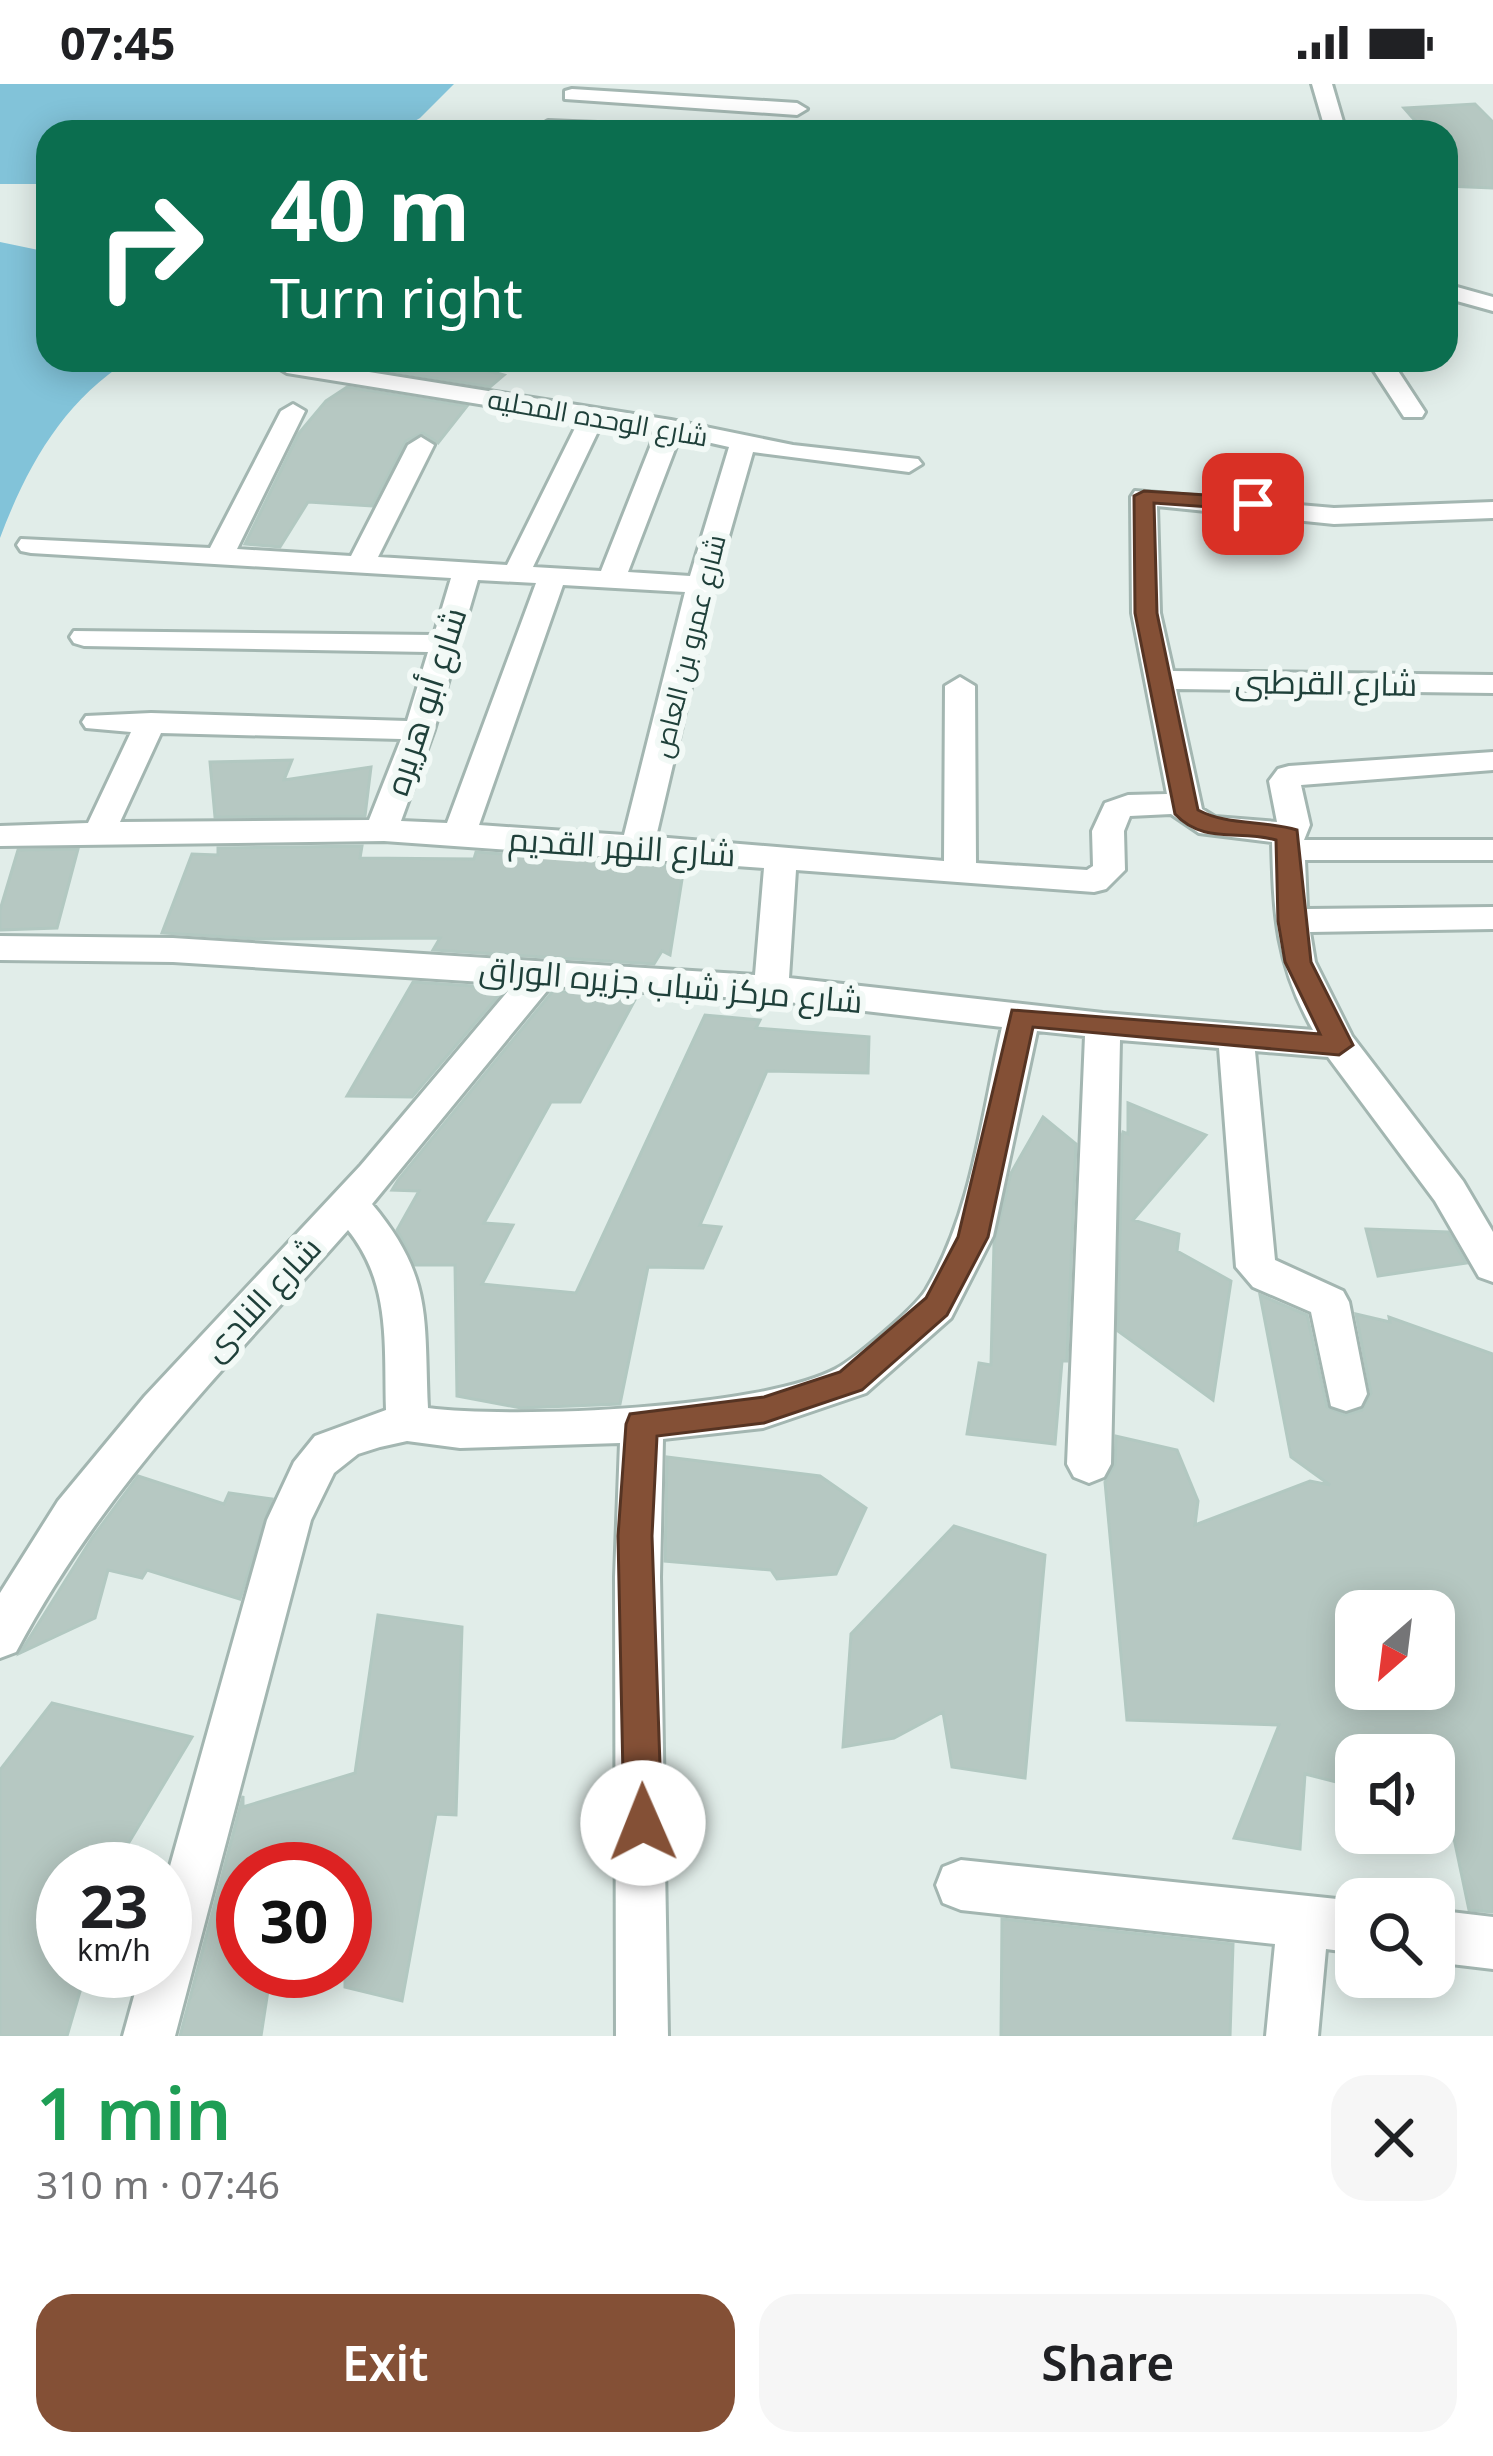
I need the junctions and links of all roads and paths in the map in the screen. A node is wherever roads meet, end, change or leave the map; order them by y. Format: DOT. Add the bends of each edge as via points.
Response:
graph roads {
  1 [pos="1322,84"];
  2 [pos="576,89"];
  3 [pos="797,109"];
  4 [pos="553,120"];
  5 [pos="1332,120"];
  6 [pos="1458,294"];
  7 [pos="1493,304"];
  8 [pos="325,372"];
  9 [pos="1386,372"];
  10 [pos="293,411"];
  11 [pos="1413,412"];
  12 [pos="594,414"];
  13 [pos="671,427"];
  14 [pos="743,443"];
  15 [pos="421,445"];
  16 [pos="909,464"];
  17 [pos="1493,510"];
  18 [pos="32,545"];
  19 [pos="220,557"];
  20 [pos="360,566"];
  21 [pos="467,572"];
  22 [pos="517,574"];
  23 [pos="552,577"];
  24 [pos="611,580"];
  25 [pos="701,586"];
  26 [pos="84,637"];
  27 [pos="446,644"];
  28 [pos="1159,680"];
  29 [pos="1493,684"];
  30 [pos="960,686"];
  31 [pos="97,722"];
  32 [pos="152,722"];
  33 [pos="419,730"];
  34 [pos="1493,761"];
  35 [pos="1184,804"];
  36 [pos="381,831"];
  37 [pos="99,833"];
  38 [pos="459,835"];
  39 [pos="0,836"];
  40 [pos="1290,843"];
  41 [pos="637,849"];
  42 [pos="1493,850"];
  43 [pos="781,856"];
  44 [pos="959,875"];
  45 [pos="1493,918"];
  46 [pos="1291,921"];
  47 [pos="0,948"];
  48 [pos="543,972"];
  49 [pos="771,988"];
  50 [pos="1022,1017"];
  51 [pos="1103,1027"];
  52 [pos="1236,1037"];
  53 [pos="1339,1045"];
  54 [pos="349,1204"];
  55 [pos="1493,1266"];
  56 [pos="1346,1394"];
  57 [pos="407,1423"];
  58 [pos="642,1424"];
  59 [pos="1089,1464"];
  60 [pos="0,1637"];
  61 [pos="961,1885"];
  62 [pos="1303,1921"];
  63 [pos="1335,1925"];
  64 [pos="1455,1938"];
  65 [pos="1493,1943"];
  66 [pos="148,2036"];
  67 [pos="642,2036"];
  68 [pos="1292,2036"];
  1 -- 5 [label="street"];
  2 -- 3 [label="street"];
  2 -- 4 [label="street"];
  6 -- 7 [label="street"];
  8 -- 12 [label="street, شارع الوحده المحليه"];
  9 -- 11 [label="street"];
  10 -- 19 [label="street"];
  12 -- 13 [label="street, شارع الوحده المحليه"];
  12 -- 22 [label="street"];
  13 -- 14 [label="street, شارع الوحده المحليه"];
  13 -- 24 [label="street"];
  14 -- 16 [label="street, شارع الوحده المحليه"];
  14 -- 25 [label="street, شارع عمرو بن العاص"];
  15 -- 20 [label="street"];
  17 -- 28 [label="street" via="1334,516 1144,496 1146,613"];
  18 -- 19 [label="street"];
  19 -- 20 [label="street"];
  20 -- 21 [label="street"];
  21 -- 22 [label="street"];
  21 -- 27 [label="street, شارع أبو هريره"];
  22 -- 23 [label="street"];
  23 -- 24 [label="street"];
  23 -- 38 [label="street"];
  24 -- 25 [label="street"];
  25 -- 41 [label="street, شارع عمرو بن العاص"];
  26 -- 27 [label="street"];
  27 -- 33 [label="street, شارع أبو هريره"];
  28 -- 29 [label="street, شارع القرطبى"];
  28 -- 35 [label="street"];
  30 -- 44 [label="street"];
  31 -- 32 [label="street"];
  32 -- 33 [label="street"];
  32 -- 37 [label="street"];
  33 -- 36 [label="street, شارع أبو هريره"];
  34 -- 40 [label="street" via="1289,776"];
  35 -- 40 [label="street" via="1191,819 1215,829 1263,828"];
  35 -- 44 [label="street, شارع النهر القديم" via="1116,810 1109,869 1094,881"];
  36 -- 37 [label="street, شارع النهر القديم"];
  36 -- 38 [label="street, شارع النهر القديم"];
  37 -- 39 [label="street, شارع النهر القديم"];
  38 -- 41 [label="street, شارع النهر القديم"];
  40 -- 42 [label="street"];
  40 -- 46 [label="street"];
  41 -- 43 [label="street, شارع النهر القديم"];
  43 -- 44 [label="street, شارع النهر القديم"];
  43 -- 49 [label="street"];
  45 -- 46 [label="street"];
  46 -- 53 [label="street" via="1298,962"];
  47 -- 48 [label="street, شارع مركز شباب جزيره الوراق"];
  48 -- 49 [label="street, شارع مركز شباب جزيره الوراق"];
  48 -- 54 [label="street, شارع النادى"];
  49 -- 50 [label="street, شارع مركز شباب جزيره الوراق"];
  50 -- 51 [label="street, شارع مركز شباب جزيره الوراق"];
  50 -- 58 [label="street" via="973,1237 937,1306 851,1381 764,1410"];
  51 -- 52 [label="street, شارع مركز شباب جزيره الوراق"];
  51 -- 59 [label="street"];
  52 -- 53 [label="street, شارع مركز شباب جزيره الوراق"];
  52 -- 56 [label="street" via="1256,1267 1329,1302"];
  53 -- 55 [label="street" via="1449,1191"];
  54 -- 57 [label="street" via="388,1251 404,1298"];
  54 -- 60 [label="street, شارع النادى" via="106,1466"];
  57 -- 58 [label="street" via="460,1430"];
  57 -- 66 [label="street" via="334,1442 309,1470"];
  58 -- 67 [label="street" via="635,1536"];
  61 -- 62 [label="street"];
  62 -- 63 [label="street"];
  62 -- 68 [label="street"];
  64 -- 65 [label="street"];
}
